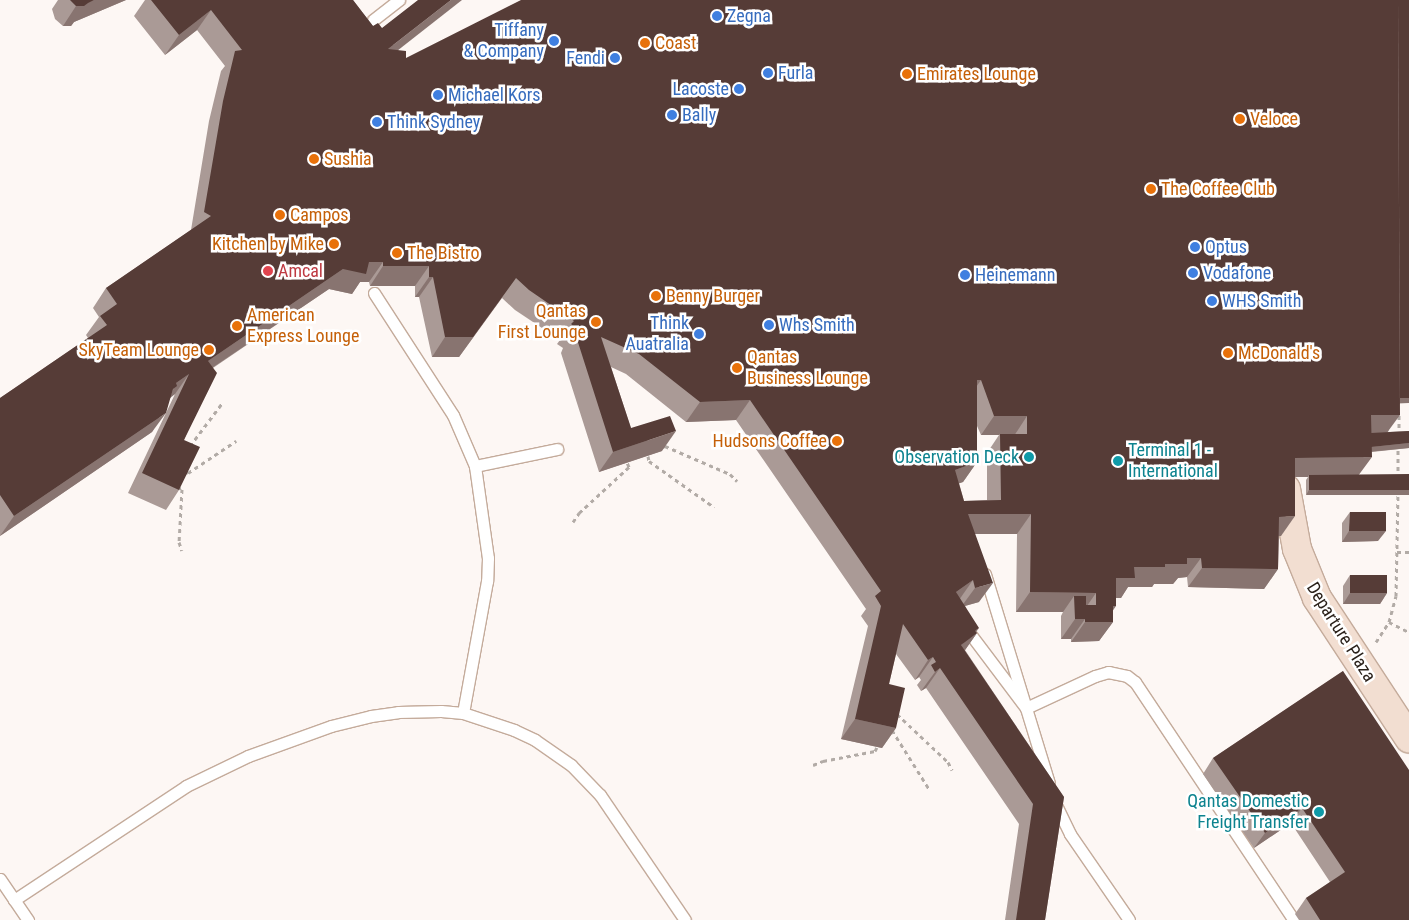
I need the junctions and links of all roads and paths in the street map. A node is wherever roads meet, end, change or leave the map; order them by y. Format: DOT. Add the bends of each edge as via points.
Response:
graph roads {
  1 [pos="399,0"];
  2 [pos="373,20"];
  3 [pos="374,293"];
  4 [pos="223,402"];
  5 [pos="1399,407"];
  6 [pos="236,441"];
  7 [pos="660,447"];
  8 [pos="187,449"];
  9 [pos="557,449"];
  10 [pos="648,456"];
  11 [pos="627,462"];
  12 [pos="475,466"];
  13 [pos="184,472"];
  14 [pos="737,481"];
  15 [pos="177,487"];
  16 [pos="1286,489"];
  17 [pos="714,507"];
  18 [pos="573,522"];
  19 [pos="182,551"];
  20 [pos="1397,552"];
  21 [pos="1409,552"];
  22 [pos="982,565"];
  23 [pos="957,616"];
  24 [pos="1389,622"];
  25 [pos="1409,632"];
  26 [pos="1369,642"];
  27 [pos="1026,708"];
  28 [pos="891,711"];
  29 [pos="463,713"];
  30 [pos="886,728"];
  31 [pos="1409,738"];
  32 [pos="877,747"];
  33 [pos="813,765"];
  34 [pos="952,770"];
  35 [pos="928,789"];
  36 [pos="0,879"];
  37 [pos="14,900"];
  38 [pos="28,920"];
  39 [pos="685,920"];
  40 [pos="1128,920"];
  41 [pos="1294,920"];
  1 -- 2 [label="lane"];
  3 -- 12 [label="lane" via="453,414"];
  4 -- 8 [label="path"];
  5 -- 20 [label="path"];
  6 -- 13 [label="path" via="188,473"];
  7 -- 14 [label="path" via="665,446 730,474"];
  9 -- 12 [label="lane"];
  10 -- 17 [label="path" via="649,461"];
  11 -- 18 [label="path" via="629,467"];
  12 -- 29 [label="lane" via="488,558 487,581"];
  15 -- 19 [label="path" via="182,489 179,542"];
  16 -- 31 [label="street, Departure Plaza, bridge" via="1297,549 1317,598"];
  20 -- 21 [label="path"];
  20 -- 24 [label="path" via="1396,596"];
  22 -- 27 [label="lane"];
  23 -- 27 [label="lane"];
  24 -- 25 [label="path"];
  24 -- 26 [label="path" via="1377,642"];
  27 -- 40 [label="lane" via="1061,819"];
  27 -- 41 [label="lane" via="1108,672 1127,676 1135,682"];
  28 -- 34 [label="path" via="948,762"];
  29 -- 37 [label="lane" via="416,711 371,716 331,726 248,756 186,786"];
  29 -- 39 [label="lane" via="535,740 571,765 600,795"];
  30 -- 35 [label="path" via="891,729"];
  32 -- 33 [label="path" via="876,751"];
  36 -- 37 [label="lane"];
  37 -- 38 [label="lane"];
}
